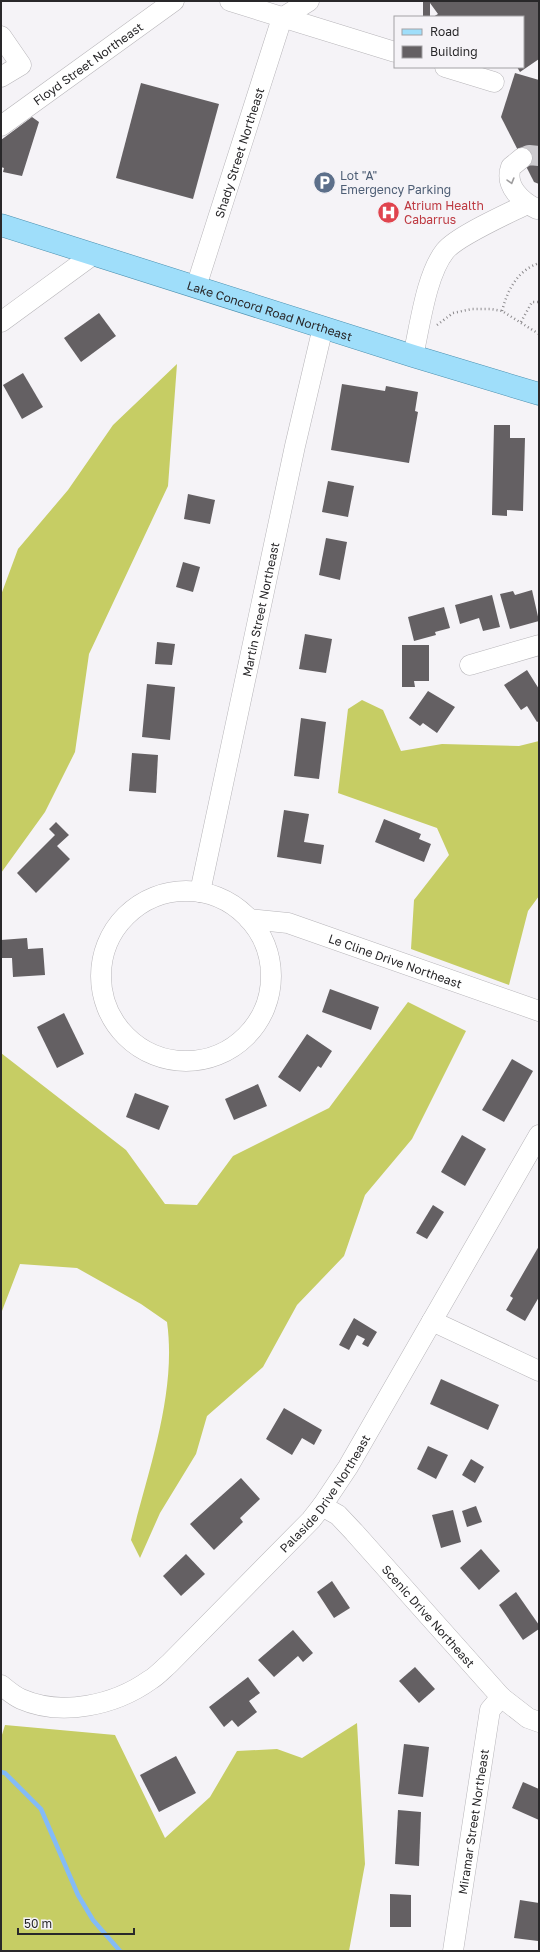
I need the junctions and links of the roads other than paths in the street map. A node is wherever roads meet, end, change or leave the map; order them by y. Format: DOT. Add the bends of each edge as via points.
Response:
graph roads {
  1 [pos="174,1"];
  2 [pos="230,1"];
  3 [pos="309,1"];
  4 [pos="282,18"];
  5 [pos="1,36"];
  6 [pos="394,51"];
  7 [pos="448,68"];
  8 [pos="1,77"];
  9 [pos="494,82"];
  10 [pos="1,126"];
  11 [pos="522,158"];
  12 [pos="533,207"];
  13 [pos="1,225"];
  14 [pos="94,254"];
  15 [pos="196,286"];
  16 [pos="1,322"];
  17 [pos="323,327"];
  18 [pos="413,356"];
  19 [pos="539,394"];
  20 [pos="539,645"];
  21 [pos="470,665"];
  22 [pos="200,892"];
  23 [pos="249,919"];
  24 [pos="539,1011"];
  25 [pos="539,1135"];
  26 [pos="432,1321"];
  27 [pos="539,1371"];
  28 [pos="322,1506"];
  29 [pos="1,1684"];
  30 [pos="501,1697"];
  31 [pos="539,1722"];
  32 [pos="453,1951"];
  1 -- 10 [label="street, Floyd Street Northeast"];
  2 -- 4 [label="street"];
  3 -- 4 [label="street"];
  4 -- 6 [label="street"];
  4 -- 15 [label="street, Shady Street Northeast"];
  5 -- 8 [label="street" via="22,65"];
  7 -- 9 [label="street"];
  11 -- 12 [label="street, one-way" via="513,164 509,176 516,192"];
  12 -- 18 [label="street" via="466,236 445,250 434,269"];
  13 -- 14 [label="main road, Lake Concord Road Northeast"];
  14 -- 15 [label="main road, Lake Concord Road Northeast"];
  14 -- 16 [label="street"];
  15 -- 17 [label="main road, Lake Concord Road Northeast"];
  17 -- 18 [label="main road, Lake Concord Road Northeast"];
  17 -- 22 [label="street, Martin Street Northeast" via="295,446"];
  18 -- 19 [label="main road, Lake Concord Road Northeast"];
  20 -- 21 [label="street"];
  22 -- 23 [label="street" via="235,906"];
  22 -- 23 [label="street" via="167,893 136,907 124,918 106,946 101,973 107,1006 116,1024 129,1039 145,1051 163,1058 203,1060 222,1054 253,1029 267,1000 271,974 268,954 261,935"];
  23 -- 24 [label="street, Le Cline Drive Northeast" via="288,923"];
  25 -- 26 [label="street, Palaside Drive Northeast"];
  26 -- 27 [label="street"];
  26 -- 28 [label="street, Palaside Drive Northeast" via="348,1467"];
  28 -- 29 [label="street, Palaside Drive Northeast" via="169,1664 151,1680 126,1694 96,1704 49,1707 21,1699"];
  28 -- 30 [label="street, Scenic Drive Northeast" via="338,1515 354,1532"];
  30 -- 31 [label="street, Scenic Drive Northeast" via="512,1707"];
  30 -- 32 [label="street, Miramar Street Northeast" via="490,1710"];
}
